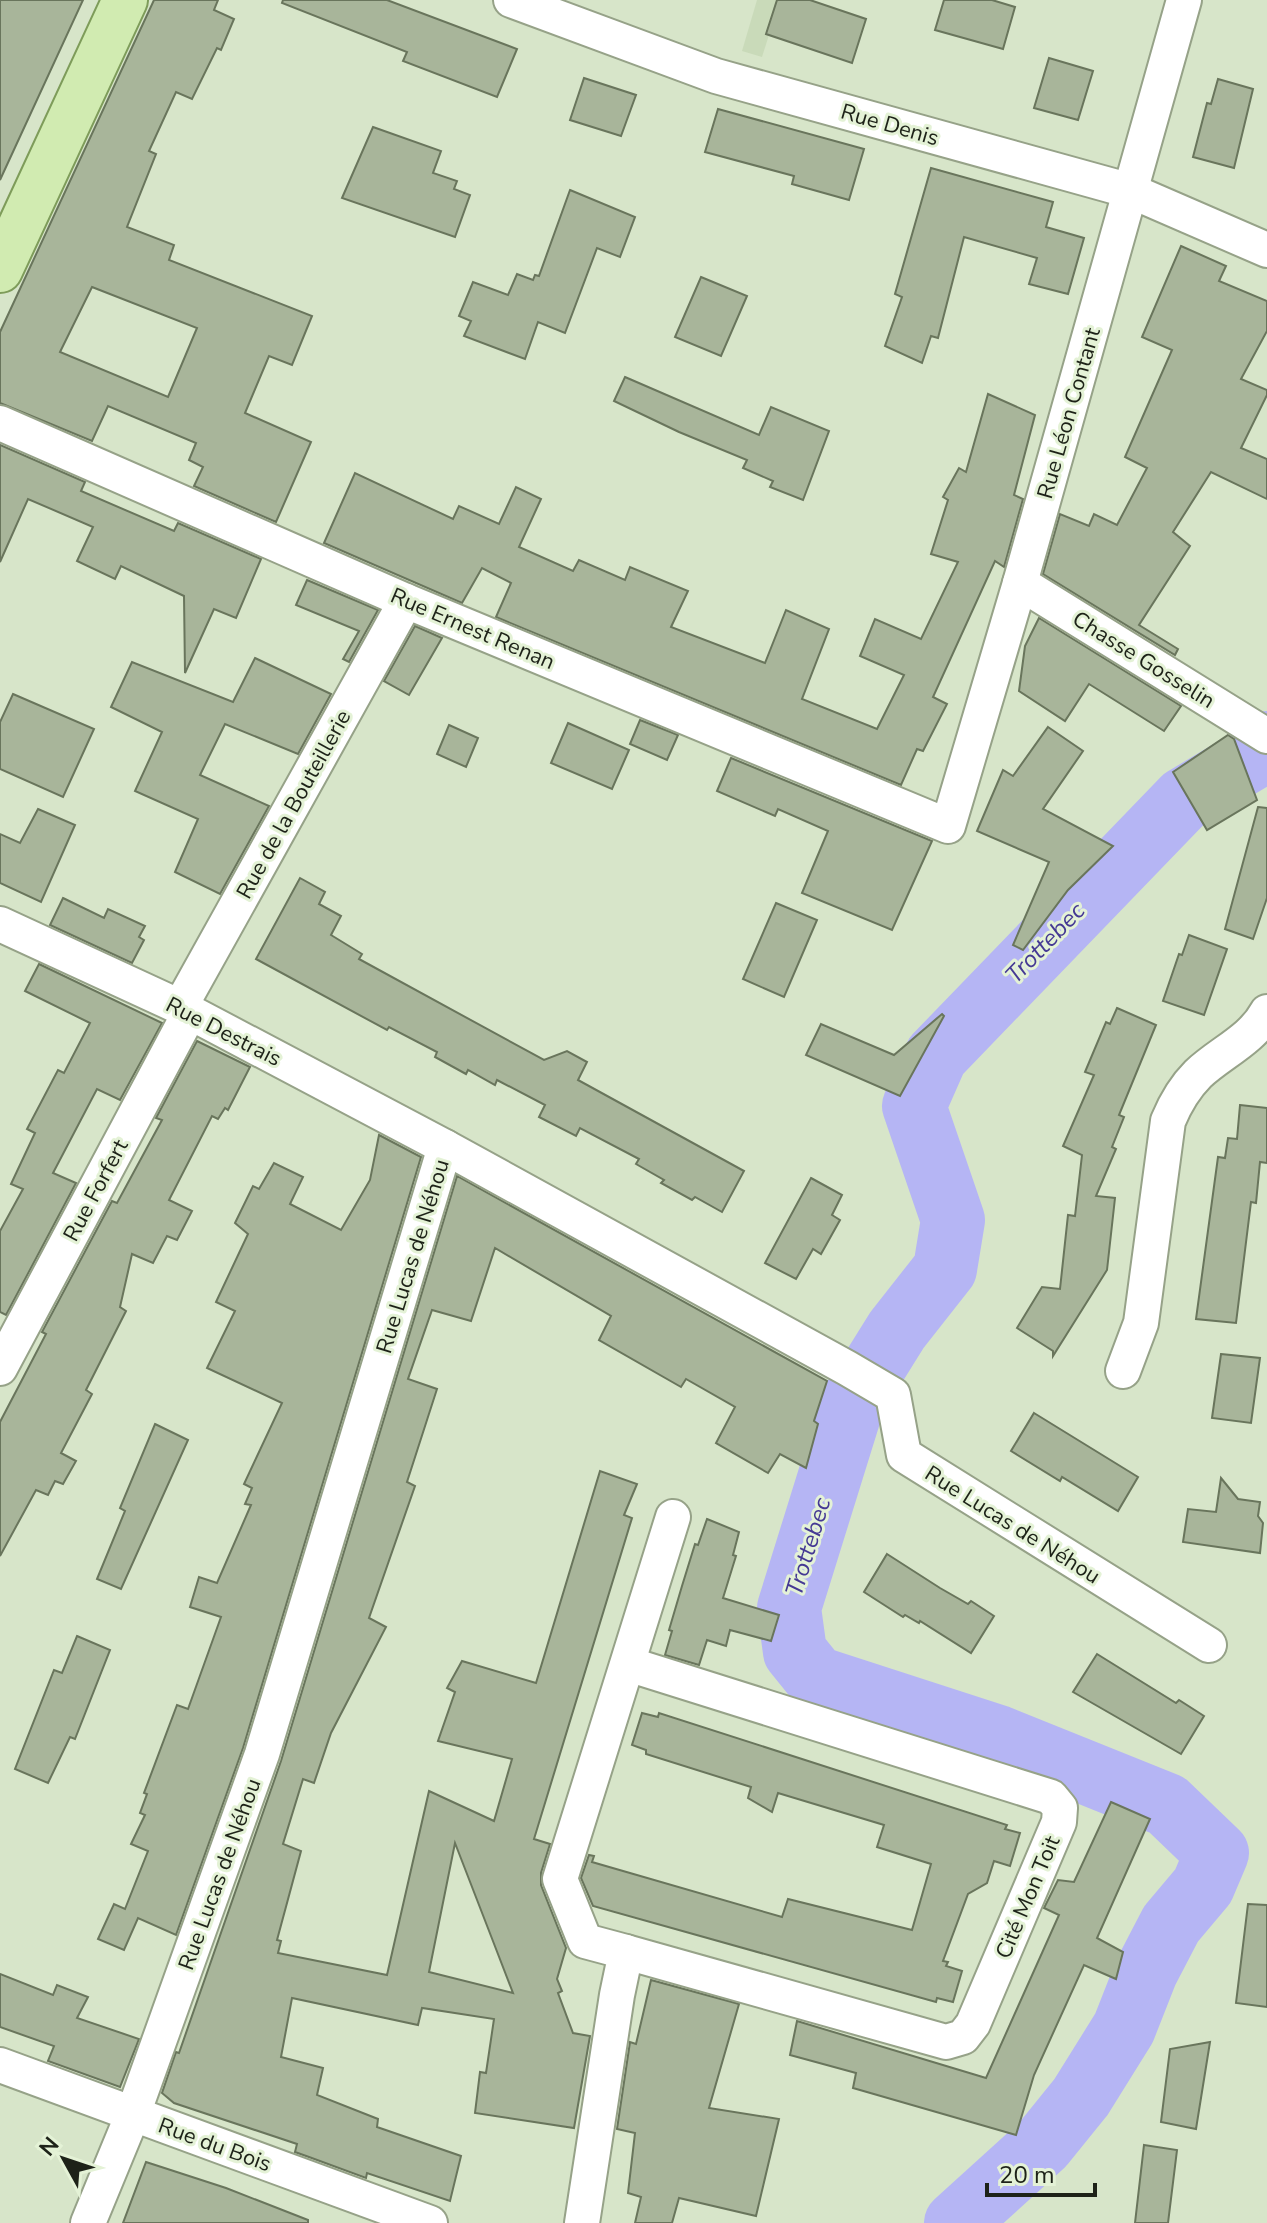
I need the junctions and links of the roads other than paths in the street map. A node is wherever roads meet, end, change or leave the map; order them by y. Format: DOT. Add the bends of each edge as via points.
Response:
graph roads {
  1 [pos="125,0"];
  2 [pos="511,0"];
  3 [pos="1184,0"];
  4 [pos="1131,191"];
  5 [pos="1267,250"];
  6 [pos="0,270"];
  7 [pos="0,423"];
  8 [pos="1020,583"];
  9 [pos="406,601"];
  10 [pos="1264,734"];
  11 [pos="948,826"];
  12 [pos="0,924"];
  13 [pos="185,1010"];
  14 [pos="1267,1012"];
  15 [pos="445,1147"];
  16 [pos="0,1368"];
  17 [pos="1123,1371"];
  18 [pos="673,1517"];
  19 [pos="1209,1645"];
  20 [pos="628,1664"];
  21 [pos="626,1952"];
  22 [pos="0,2065"];
  23 [pos="133,2114"];
  24 [pos="88,2223"];
  25 [pos="430,2223"];
  26 [pos="582,2223"];
  1 -- 6 [label="main road"];
  2 -- 4 [label="street, Rue Denis" via="716,76"];
  3 -- 4 [label="street, Rue Léon Contant"];
  4 -- 5 [label="street, Rue Denis"];
  4 -- 8 [label="street, Rue Léon Contant"];
  7 -- 9 [label="street, Rue Ernest Renan"];
  8 -- 10 [label="street, Chasse Gosselin"];
  8 -- 11 [label="street, Rue Léon Contant"];
  9 -- 11 [label="street, Rue Ernest Renan"];
  9 -- 13 [label="street, Rue de la Bouteillerie"];
  12 -- 13 [label="street, Rue Destrais"];
  13 -- 15 [label="street, Rue Destrais"];
  13 -- 16 [label="street, Rue Forfert"];
  14 -- 17 [label="street" via="1260,1026 1198,1074 1168,1121 1141,1323"];
  15 -- 19 [label="street, Rue Lucas de Néhou" via="893,1395 904,1455"];
  15 -- 23 [label="street, Rue Lucas de Néhou" via="262,1754"];
  18 -- 20 [label="street, Cité Mon Toit"];
  20 -- 21 [label="street, Cité Mon Toit" via="560,1879 585,1941"];
  20 -- 21 [label="street, Cité Mon Toit" via="1051,1797 1060,1808 1059,1822 963,2037 946,2042"];
  21 -- 26 [label="street"];
  22 -- 23 [label="street, Rue du Bois"];
  23 -- 24 [label="street, Rue Lucas de Néhou"];
  23 -- 25 [label="street, Rue du Bois"];
}
